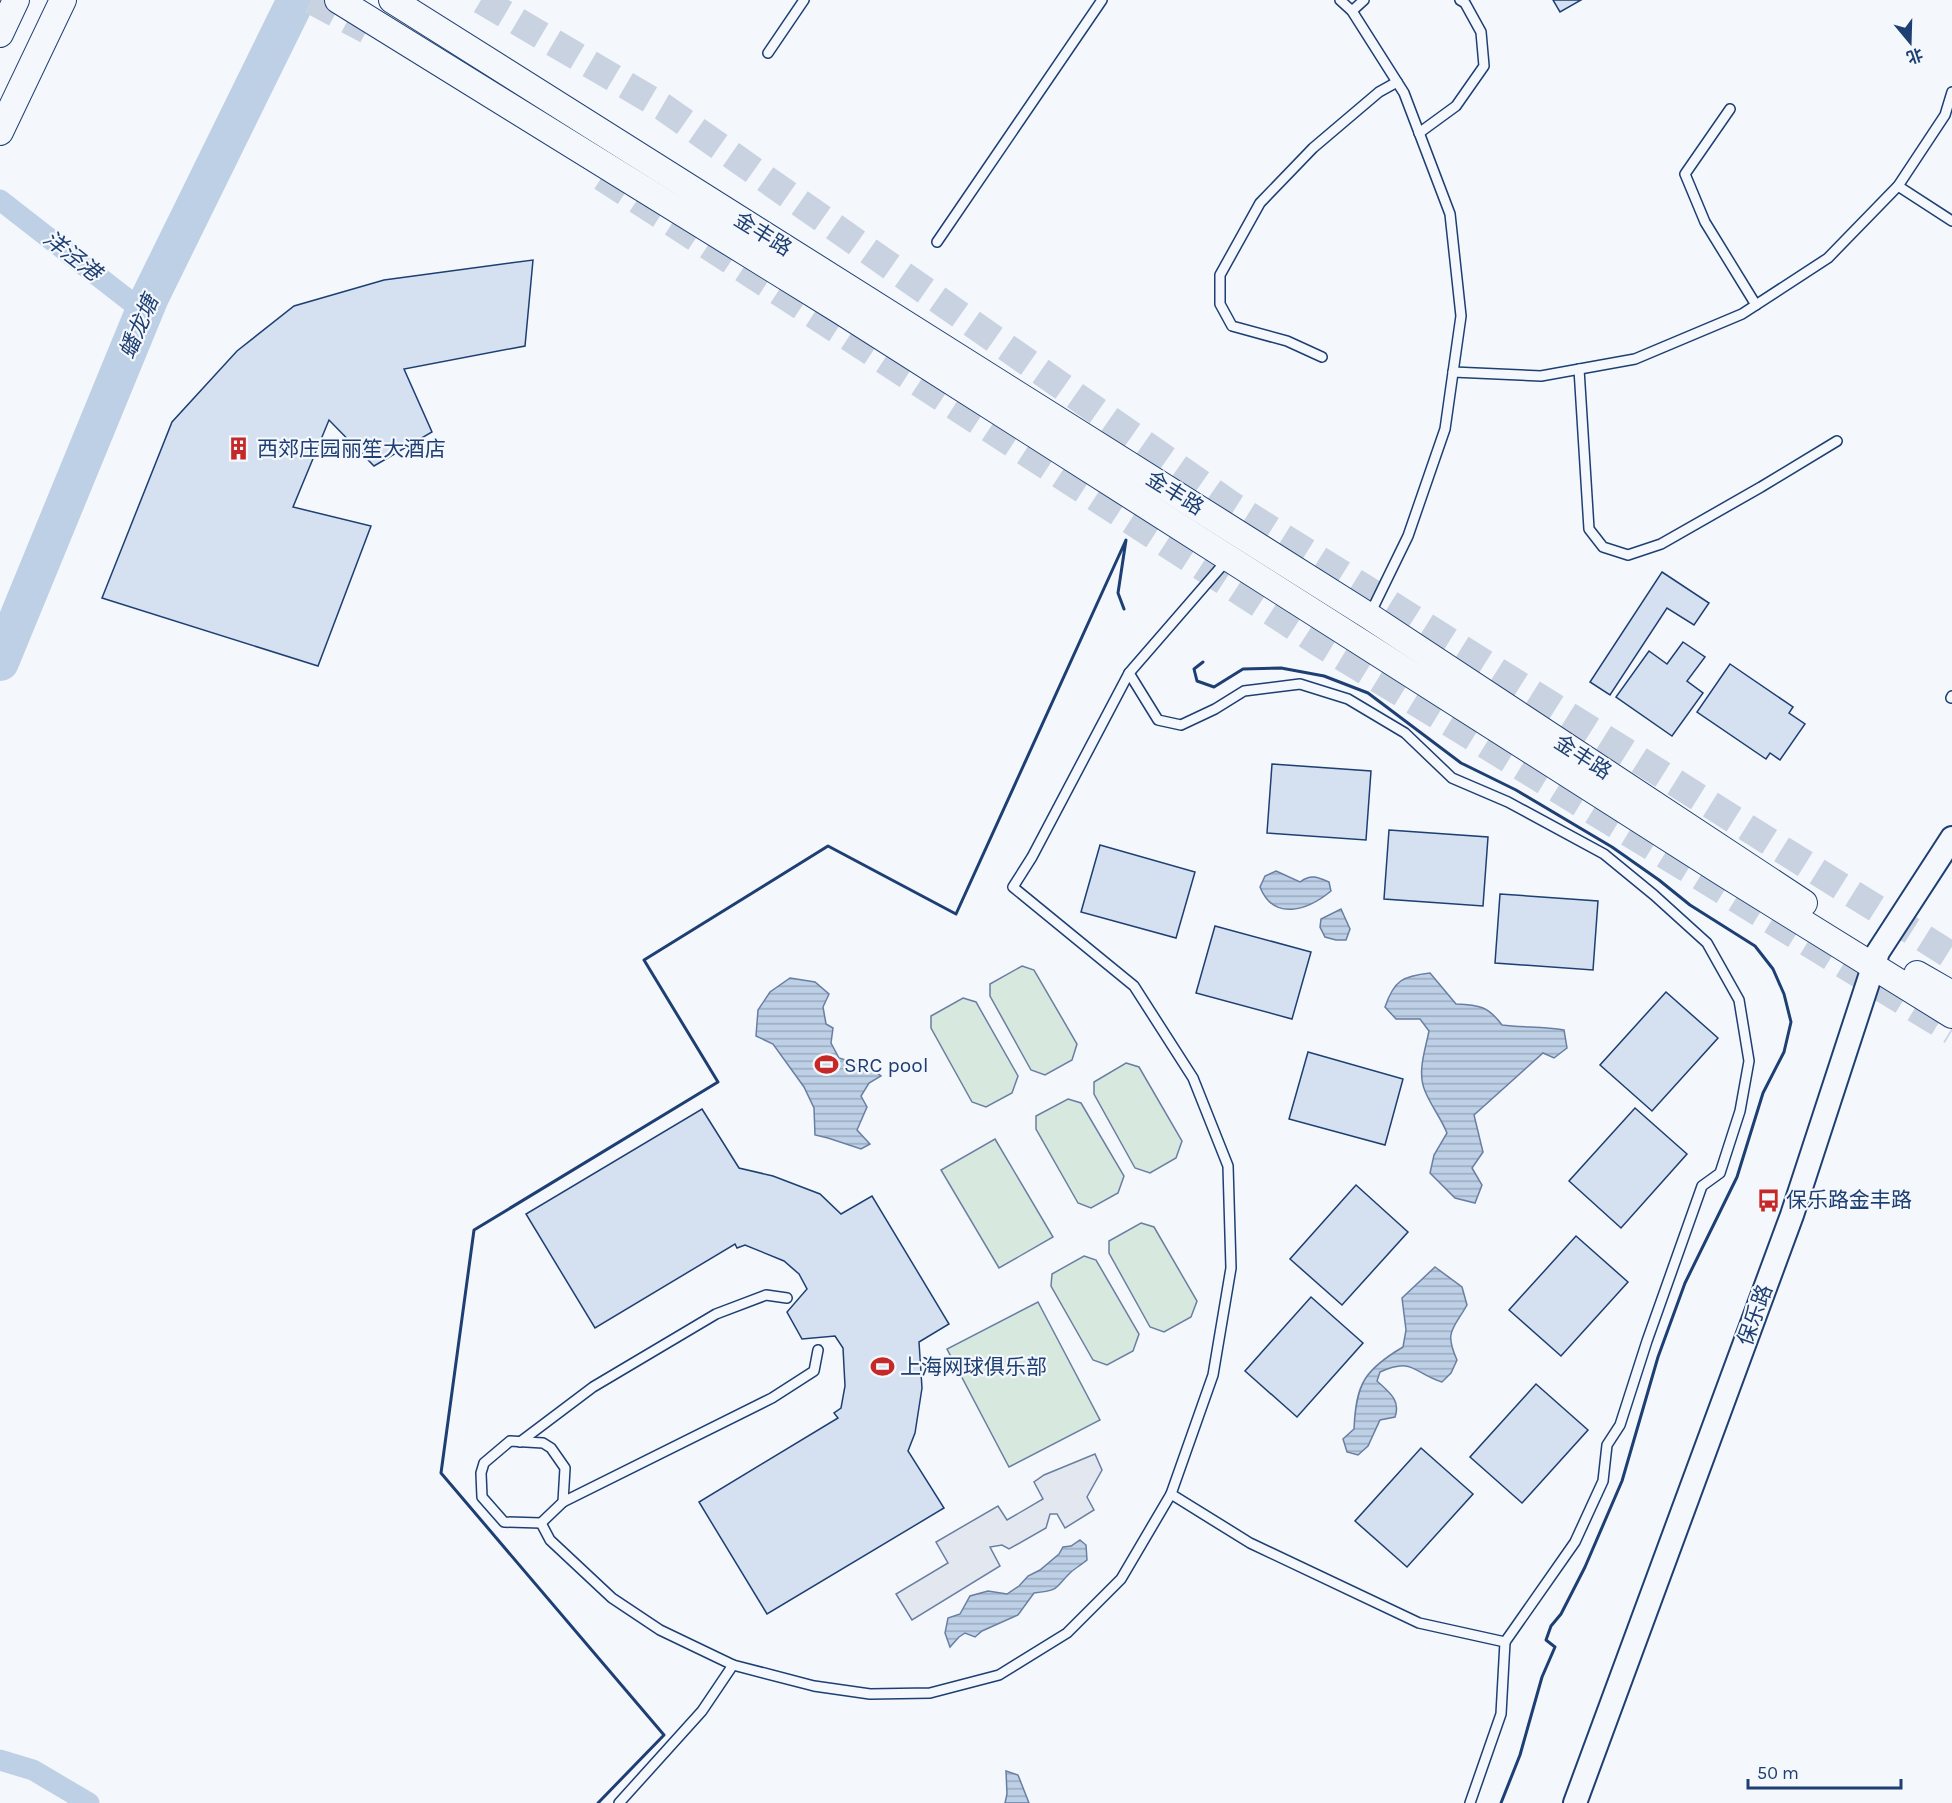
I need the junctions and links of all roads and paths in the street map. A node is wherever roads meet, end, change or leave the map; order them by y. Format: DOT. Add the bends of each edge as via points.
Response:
graph roads {
  1 [pos="16,0"];
  2 [pos="63,0"];
  3 [pos="392,0"];
  4 [pos="804,0"];
  5 [pos="1101,0"];
  6 [pos="1340,0"];
  7 [pos="1364,0"];
  8 [pos="1460,0"];
  9 [pos="346,5"];
  10 [pos="1352,11"];
  11 [pos="0,34"];
  12 [pos="768,53"];
  13 [pos="1397,82"];
  14 [pos="1952,92"];
  15 [pos="1730,109"];
  16 [pos="0,132"];
  17 [pos="1419,134"];
  18 [pos="1898,186"];
  19 [pos="1952,221"];
  20 [pos="937,242"];
  21 [pos="1756,305"];
  22 [pos="1322,357"];
  23 [pos="1579,369"];
  24 [pos="1453,372"];
  25 [pos="1837,441"];
  26 [pos="1238,548"];
  27 [pos="1369,616"];
  28 [pos="1130,673"];
  29 [pos="1952,838"];
  30 [pos="1876,959"];
  31 [pos="1952,994"];
  32 [pos="1952,1015"];
  33 [pos="787,1298"];
  34 [pos="818,1350"];
  35 [pos="520,1442"];
  36 [pos="1171,1494"];
  37 [pos="563,1502"];
  38 [pos="542,1523"];
  39 [pos="1505,1642"];
  40 [pos="733,1665"];
  41 [pos="619,1803"];
  42 [pos="1470,1803"];
  43 [pos="1575,1803"];
  1 -- 11 [label="main road"];
  2 -- 16 [label="main road"];
  3 -- 26 [label="main road, 金丰路"];
  4 -- 12 [label="lane"];
  5 -- 20 [label="lane"];
  6 -- 10 [label="lane"];
  7 -- 10 [label="lane"];
  8 -- 17 [label="lane" via="1482,32 1484,66 1456,106"];
  9 -- 26 [label="main road" via="819,297"];
  10 -- 13 [label="lane"];
  13 -- 17 [label="lane"];
  13 -- 22 [label="lane" via="1379,92 1313,148 1260,203 1220,275 1220,304 1232,326 1287,341"];
  14 -- 18 [label="lane" via="1945,115"];
  15 -- 21 [label="lane" via="1685,174 1705,222"];
  17 -- 24 [label="lane" via="1450,214 1461,316"];
  18 -- 19 [label="lane"];
  18 -- 21 [label="lane" via="1828,258"];
  21 -- 23 [label="lane" via="1635,359"];
  23 -- 24 [label="lane" via="1541,376"];
  23 -- 25 [label="lane" via="1589,529 1603,547 1628,555 1661,544"];
  24 -- 27 [label="lane" via="1445,429 1408,536"];
  26 -- 27 [label="main road, 金丰路"];
  26 -- 28 [label="lane"];
  26 -- 30 [label="main road"];
  27 -- 30 [label="main road, 金丰路"];
  28 -- 36 [label="lane" via="1013,887 1134,987 1193,1078 1228,1166 1231,1268 1213,1375"];
  28 -- 39 [label="lane" via="1158,720 1181,725 1244,691 1300,684 1348,699 1405,733 1452,778 1508,802 1604,854 1707,943 1739,1000 1749,1061 1740,1111 1720,1173 1702,1186 1620,1425 1607,1445 1603,1481 1575,1542"];
  29 -- 30 [label="street, 保乐路"];
  30 -- 31 [label="main road, 金丰路"];
  30 -- 32 [label="main road, 金丰路"];
  30 -- 43 [label="street, 保乐路" via="1788,1226"];
  33 -- 35 [label="lane" via="766,1295 716,1314 593,1387"];
  34 -- 37 [label="lane" via="814,1371 772,1398"];
  35 -- 37 [label="lane" via="543,1443 551,1448 565,1468"];
  35 -- 38 [label="lane" via="510,1441 484,1463 482,1497 504,1522"];
  36 -- 39 [label="lane" via="1250,1544 1419,1623"];
  36 -- 40 [label="lane" via="1121,1579 1067,1633 999,1676 930,1693 870,1694 814,1686"];
  37 -- 38 [label="lane"];
  38 -- 40 [label="lane" via="550,1540 612,1598 660,1629"];
  39 -- 42 [label="lane" via="1501,1714"];
  40 -- 41 [label="lane" via="702,1711"];
}
